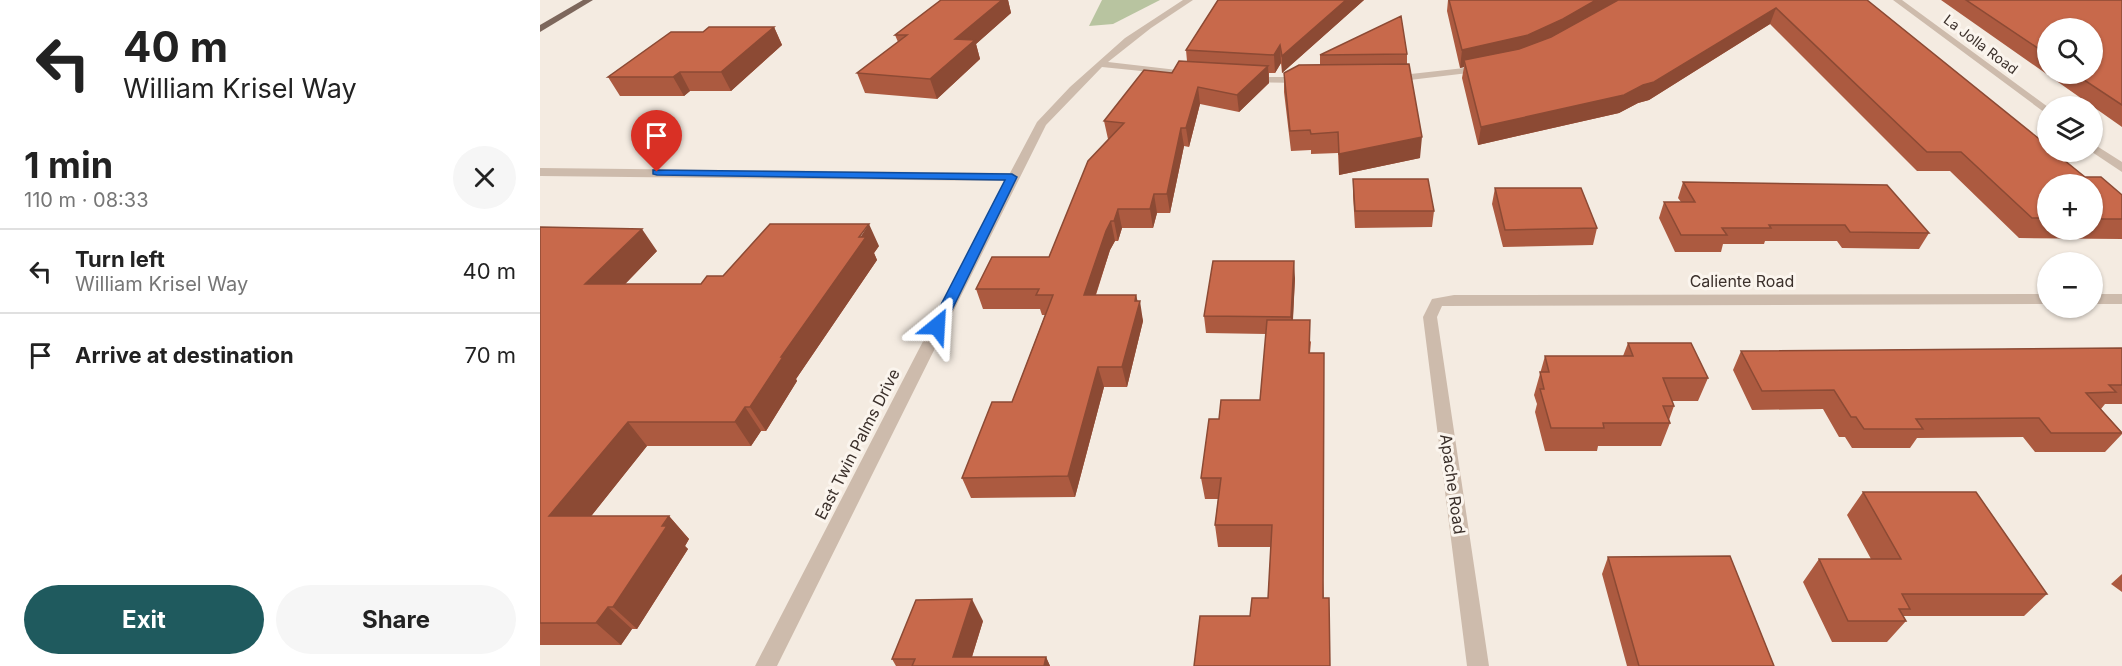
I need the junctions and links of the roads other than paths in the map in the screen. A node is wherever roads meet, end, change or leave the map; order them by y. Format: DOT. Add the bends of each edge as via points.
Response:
graph roads {
  1 [pos="589,0"];
  2 [pos="1189,0"];
  3 [pos="1898,0"];
  4 [pos="540,29"];
  5 [pos="1099,64"];
  6 [pos="1496,65"];
  7 [pos="1202,76"];
  8 [pos="1234,78"];
  9 [pos="1385,79"];
  10 [pos="1318,81"];
  11 [pos="2037,104"];
  12 [pos="2103,154"];
  13 [pos="2122,168"];
  14 [pos="540,172"];
  15 [pos="1012,177"];
  16 [pos="2037,299"];
  17 [pos="2103,299"];
  18 [pos="2122,299"];
  19 [pos="1437,303"];
  20 [pos="766,666"];
  21 [pos="1478,666"];
  1 -- 4 [label="main road"];
  2 -- 5 [label="street, East Twin Palms Drive" via="1160,16"];
  3 -- 11 [label="street, La Jolla Road"];
  5 -- 7 [label="street"];
  5 -- 15 [label="street, East Twin Palms Drive" via="1041,124"];
  6 -- 9 [label="street"];
  8 -- 10 [label="street"];
  12 -- 13 [label="street"];
  14 -- 15 [label="street"];
  15 -- 20 [label="street, East Twin Palms Drive"];
  16 -- 19 [label="street, Caliente Road"];
  17 -- 18 [label="street"];
  19 -- 21 [label="street, Apache Road" via="1431,316"];
}
